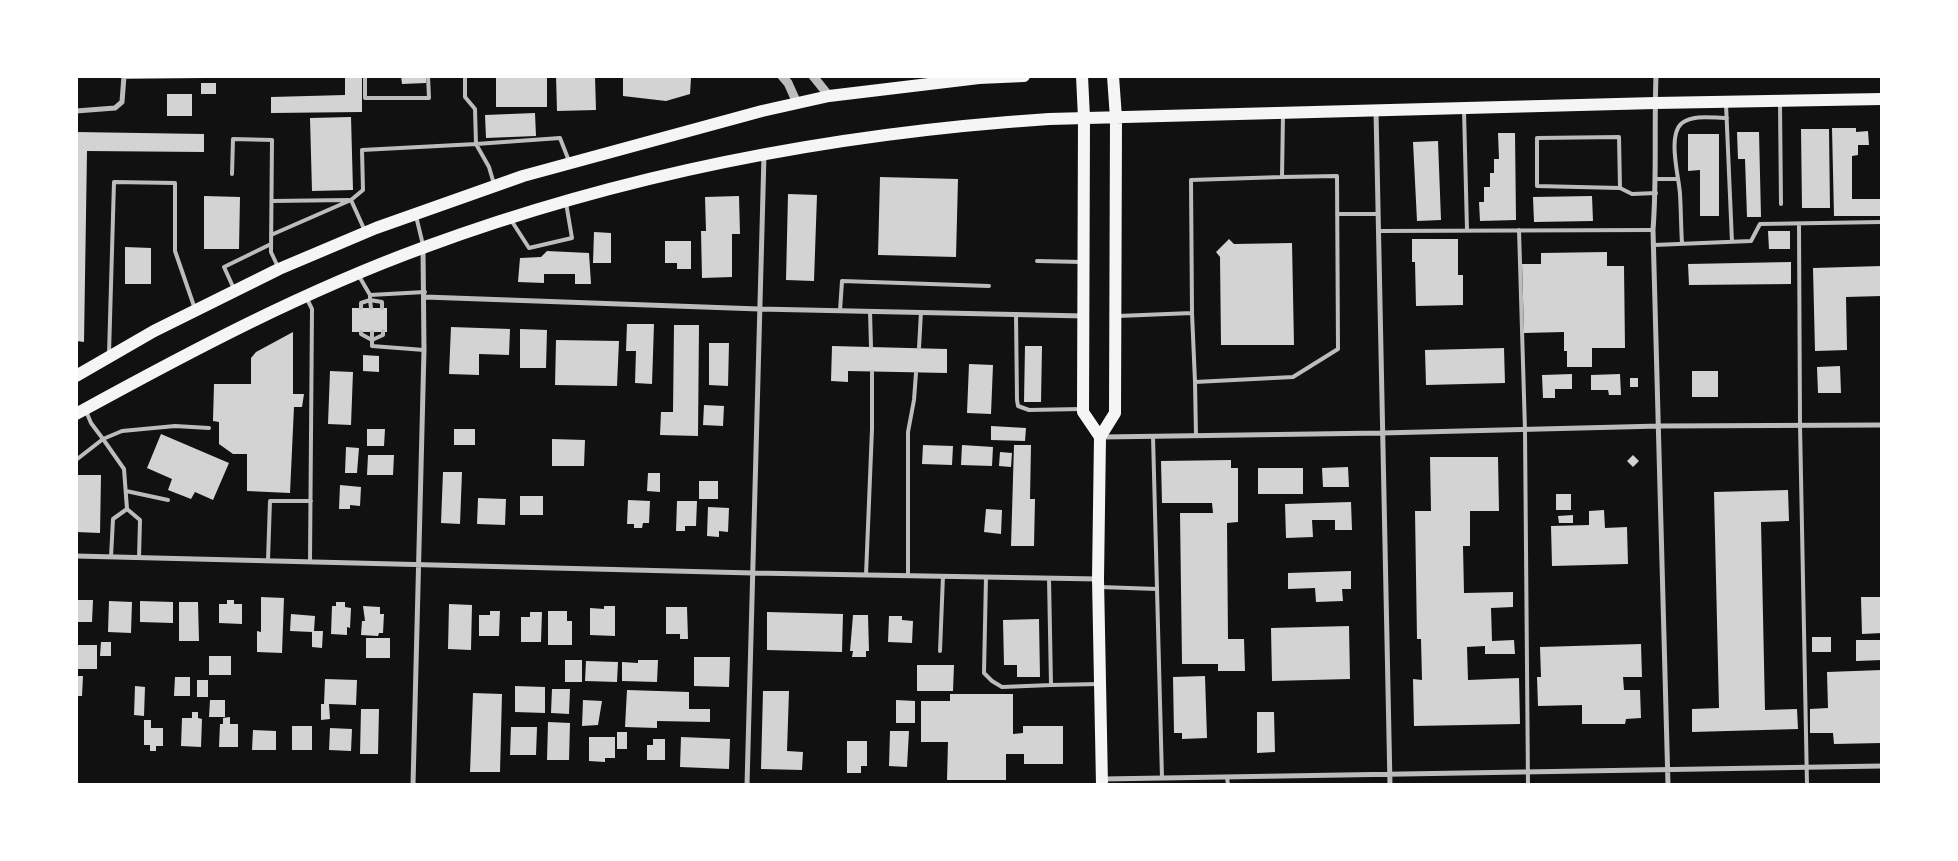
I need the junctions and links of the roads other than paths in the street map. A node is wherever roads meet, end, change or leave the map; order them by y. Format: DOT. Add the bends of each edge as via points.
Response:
graph roads {
  1 [pos="205,76"];
  2 [pos="365,76"];
  3 [pos="428,76"];
  4 [pos="465,76"];
  5 [pos="782,76"];
  6 [pos="813,76"];
  7 [pos="1024,76"];
  8 [pos="1082,76"];
  9 [pos="1113,76"];
  10 [pos="1656,76"];
  11 [pos="124,77"];
  12 [pos="982,77"];
  13 [pos="829,96"];
  14 [pos="1882,99"];
  15 [pos="1780,101"];
  16 [pos="1726,102"];
  17 [pos="797,103"];
  18 [pos="1655,103"];
  19 [pos="1464,108"];
  20 [pos="76,111"];
  21 [pos="1376,111"];
  22 [pos="1283,113"];
  23 [pos="1084,118"];
  24 [pos="1116,118"];
  25 [pos="1727,118"];
  26 [pos="476,144"];
  27 [pos="764,153"];
  28 [pos="570,162"];
  29 [pos="232,174"];
  30 [pos="1282,177"];
  31 [pos="1657,179"];
  32 [pos="1677,179"];
  33 [pos="494,186"];
  34 [pos="1620,188"];
  35 [pos="1656,193"];
  36 [pos="351,200"];
  37 [pos="566,200"];
  38 [pos="272,201"];
  39 [pos="1781,204"];
  40 [pos="415,214"];
  41 [pos="1338,214"];
  42 [pos="1378,214"];
  43 [pos="509,218"];
  44 [pos="1882,222"];
  45 [pos="1799,224"];
  46 [pos="1467,230"];
  47 [pos="1519,230"];
  48 [pos="1653,230"];
  49 [pos="1378,231"];
  50 [pos="366,233"];
  51 [pos="271,235"];
  52 [pos="1732,242"];
  53 [pos="271,244"];
  54 [pos="1682,244"];
  55 [pos="1654,245"];
  56 [pos="423,248"];
  57 [pos="1037,261"];
  58 [pos="1084,262"];
  59 [pos="279,269"];
  60 [pos="358,274"];
  61 [pos="989,286"];
  62 [pos="236,291"];
  63 [pos="425,294"];
  64 [pos="306,297"];
  65 [pos="370,297"];
  66 [pos="361,308"];
  67 [pos="371,308"];
  68 [pos="382,308"];
  69 [pos="759,309"];
  70 [pos="196,310"];
  71 [pos="840,311"];
  72 [pos="870,311"];
  73 [pos="921,312"];
  74 [pos="1192,313"];
  75 [pos="1016,314"];
  76 [pos="1084,316"];
  77 [pos="1116,316"];
  78 [pos="361,332"];
  79 [pos="372,332"];
  80 [pos="383,332"];
  81 [pos="372,340"];
  82 [pos="871,347"];
  83 [pos="919,348"];
  84 [pos="424,350"];
  85 [pos="109,357"];
  86 [pos="872,372"];
  87 [pos="916,373"];
  88 [pos="76,376"];
  89 [pos="1195,382"];
  90 [pos="1084,408"];
  91 [pos="81,412"];
  92 [pos="1800,425"];
  93 [pos="1882,425"];
  94 [pos="1660,426"];
  95 [pos="209,428"];
  96 [pos="1525,430"];
  97 [pos="1382,433"];
  98 [pos="1153,436"];
  99 [pos="1196,436"];
  100 [pos="1100,437"];
  101 [pos="103,439"];
  102 [pos="76,460"];
  103 [pos="126,491"];
  104 [pos="168,500"];
  105 [pos="311,501"];
  106 [pos="127,509"];
  107 [pos="76,556"];
  108 [pos="111,557"];
  109 [pos="139,558"];
  110 [pos="268,560"];
  111 [pos="310,561"];
  112 [pos="420,563"];
  113 [pos="753,573"];
  114 [pos="866,575"];
  115 [pos="908,575"];
  116 [pos="943,576"];
  117 [pos="986,577"];
  118 [pos="1049,578"];
  119 [pos="1098,583"];
  120 [pos="1157,589"];
  121 [pos="940,651"];
  122 [pos="1100,684"];
  123 [pos="1051,685"];
  124 [pos="1882,766"];
  125 [pos="1806,768"];
  126 [pos="1668,770"];
  127 [pos="1527,772"];
  128 [pos="1390,775"];
  129 [pos="1227,777"];
  130 [pos="1154,778"];
  131 [pos="1162,778"];
  132 [pos="1102,782"];
  133 [pos="413,785"];
  134 [pos="747,785"];
  135 [pos="1154,785"];
  136 [pos="1228,785"];
  137 [pos="1390,785"];
  138 [pos="1528,785"];
  139 [pos="1668,785"];
  140 [pos="1807,785"];
  1 -- 11 [label="lane"];
  2 -- 3 [label="lane" via="365,98 429,98"];
  4 -- 26 [label="lane" via="466,97 475,109"];
  5 -- 17 [label="street"];
  6 -- 13 [label="street"];
  7 -- 12 [label="main road"];
  8 -- 23 [label="main road"];
  9 -- 24 [label="main road"];
  10 -- 18 [label="street"];
  11 -- 20 [label="street" via="122,102 115,108"];
  12 -- 13 [label="main road"];
  13 -- 17 [label="main road"];
  14 -- 15 [label="main road"];
  15 -- 16 [label="main road"];
  15 -- 39 [label="lane"];
  16 -- 18 [label="main road"];
  16 -- 25 [label="lane"];
  17 -- 28 [label="main road"];
  18 -- 19 [label="main road"];
  18 -- 31 [label="street"];
  19 -- 21 [label="main road"];
  19 -- 46 [label="lane"];
  21 -- 22 [label="main road"];
  21 -- 42 [label="street"];
  22 -- 24 [label="main road"];
  22 -- 30 [label="lane"];
  23 -- 24 [label="main road"];
  23 -- 27 [label="main road" via="994,122"];
  23 -- 58 [label="main road"];
  24 -- 77 [label="main road"];
  25 -- 32 [label="lane" via="1691,118 1680,124 1674,146"];
  25 -- 52 [label="lane"];
  26 -- 28 [label="lane" via="560,138"];
  26 -- 33 [label="lane" via="489,167"];
  26 -- 36 [label="lane" via="362,150 363,190"];
  27 -- 37 [label="main road"];
  27 -- 69 [label="street"];
  28 -- 33 [label="main road"];
  29 -- 38 [label="lane" via="234,139 272,140"];
  30 -- 41 [label="lane" via="1338,176"];
  30 -- 74 [label="lane" via="1191,180"];
  31 -- 32 [label="lane"];
  31 -- 35 [label="street"];
  32 -- 54 [label="lane"];
  33 -- 40 [label="main road"];
  34 -- 34 [label="lane" via="1619,137 1538,138 1537,186"];
  34 -- 35 [label="lane" via="1632,194"];
  35 -- 48 [label="street"];
  36 -- 38 [label="lane"];
  36 -- 50 [label="lane"];
  36 -- 51 [label="lane"];
  37 -- 43 [label="main road"];
  37 -- 43 [label="lane" via="572,238 529,248"];
  38 -- 51 [label="lane"];
  40 -- 50 [label="main road"];
  40 -- 56 [label="lane"];
  41 -- 42 [label="lane"];
  41 -- 89 [label="lane" via="1338,349 1293,377"];
  42 -- 49 [label="street"];
  43 -- 56 [label="main road"];
  44 -- 45 [label="lane"];
  45 -- 52 [label="lane" via="1760,224 1751,241"];
  45 -- 92 [label="lane"];
  46 -- 47 [label="lane"];
  46 -- 49 [label="lane"];
  47 -- 48 [label="lane"];
  47 -- 96 [label="lane"];
  48 -- 55 [label="street"];
  49 -- 97 [label="street"];
  50 -- 59 [label="main road"];
  51 -- 53 [label="lane"];
  52 -- 54 [label="lane"];
  53 -- 59 [label="lane"];
  53 -- 62 [label="lane" via="224,267"];
  54 -- 55 [label="lane"];
  55 -- 94 [label="street"];
  56 -- 60 [label="main road"];
  56 -- 63 [label="street"];
  57 -- 58 [label="lane"];
  58 -- 76 [label="main road"];
  59 -- 62 [label="main road"];
  60 -- 64 [label="main road"];
  60 -- 65 [label="lane"];
  61 -- 71 [label="lane" via="842,281"];
  62 -- 70 [label="main road"];
  63 -- 65 [label="lane"];
  63 -- 69 [label="street"];
  63 -- 84 [label="street"];
  64 -- 91 [label="main road" via="220,337"];
  64 -- 105 [label="lane" via="312,309"];
  65 -- 66 [label="lane" via="361,303"];
  65 -- 67 [label="lane"];
  65 -- 68 [label="lane" via="382,302"];
  69 -- 71 [label="street"];
  69 -- 113 [label="street"];
  70 -- 85 [label="main road"];
  70 -- 85 [label="lane" via="175,251 176,183 114,182"];
  71 -- 72 [label="street"];
  72 -- 73 [label="street"];
  72 -- 82 [label="lane"];
  73 -- 75 [label="street"];
  73 -- 83 [label="lane"];
  74 -- 77 [label="lane"];
  74 -- 89 [label="lane"];
  75 -- 76 [label="street"];
  75 -- 90 [label="lane" via="1018,406 1029,410"];
  76 -- 90 [label="main road"];
  77 -- 100 [label="main road" via="1115,413"];
  78 -- 81 [label="lane"];
  79 -- 81 [label="lane"];
  80 -- 81 [label="lane"];
  81 -- 84 [label="lane" via="372,346"];
  84 -- 112 [label="street"];
  85 -- 88 [label="main road"];
  86 -- 114 [label="lane"];
  87 -- 115 [label="lane" via="908,432"];
  89 -- 99 [label="lane"];
  90 -- 100 [label="main road" via="1083,412"];
  91 -- 101 [label="lane"];
  92 -- 93 [label="street"];
  92 -- 94 [label="street"];
  92 -- 125 [label="lane"];
  94 -- 96 [label="street"];
  94 -- 126 [label="street"];
  95 -- 101 [label="lane" via="175,426 122,431"];
  96 -- 97 [label="street"];
  96 -- 127 [label="lane"];
  97 -- 99 [label="street"];
  97 -- 128 [label="street"];
  98 -- 99 [label="street"];
  98 -- 100 [label="street"];
  98 -- 120 [label="lane"];
  100 -- 119 [label="main road"];
  101 -- 102 [label="lane"];
  101 -- 103 [label="lane" via="124,469"];
  103 -- 104 [label="lane"];
  103 -- 106 [label="lane"];
  105 -- 110 [label="lane" via="270,501"];
  105 -- 111 [label="lane"];
  106 -- 108 [label="lane" via="113,519"];
  106 -- 109 [label="lane" via="140,520"];
  107 -- 108 [label="street"];
  108 -- 109 [label="street"];
  109 -- 110 [label="street"];
  110 -- 111 [label="street"];
  111 -- 112 [label="street"];
  112 -- 113 [label="street"];
  112 -- 133 [label="street"];
  113 -- 114 [label="street"];
  113 -- 134 [label="street"];
  114 -- 115 [label="street"];
  115 -- 116 [label="street"];
  116 -- 117 [label="street"];
  116 -- 121 [label="lane"];
  117 -- 118 [label="street"];
  117 -- 123 [label="lane" via="984,673 1002,686"];
  118 -- 119 [label="street"];
  118 -- 123 [label="lane"];
  119 -- 120 [label="lane"];
  119 -- 122 [label="main road"];
  120 -- 131 [label="lane"];
  122 -- 123 [label="lane"];
  122 -- 132 [label="main road"];
  124 -- 125 [label="street"];
  125 -- 126 [label="street"];
  125 -- 140 [label="lane"];
  126 -- 127 [label="street"];
  126 -- 139 [label="street"];
  127 -- 128 [label="street"];
  127 -- 138 [label="lane"];
  128 -- 129 [label="street"];
  128 -- 137 [label="street"];
  129 -- 131 [label="street"];
  129 -- 136 [label="lane"];
  130 -- 131 [label="street"];
  130 -- 132 [label="street"];
  130 -- 135 [label="lane"];
}
